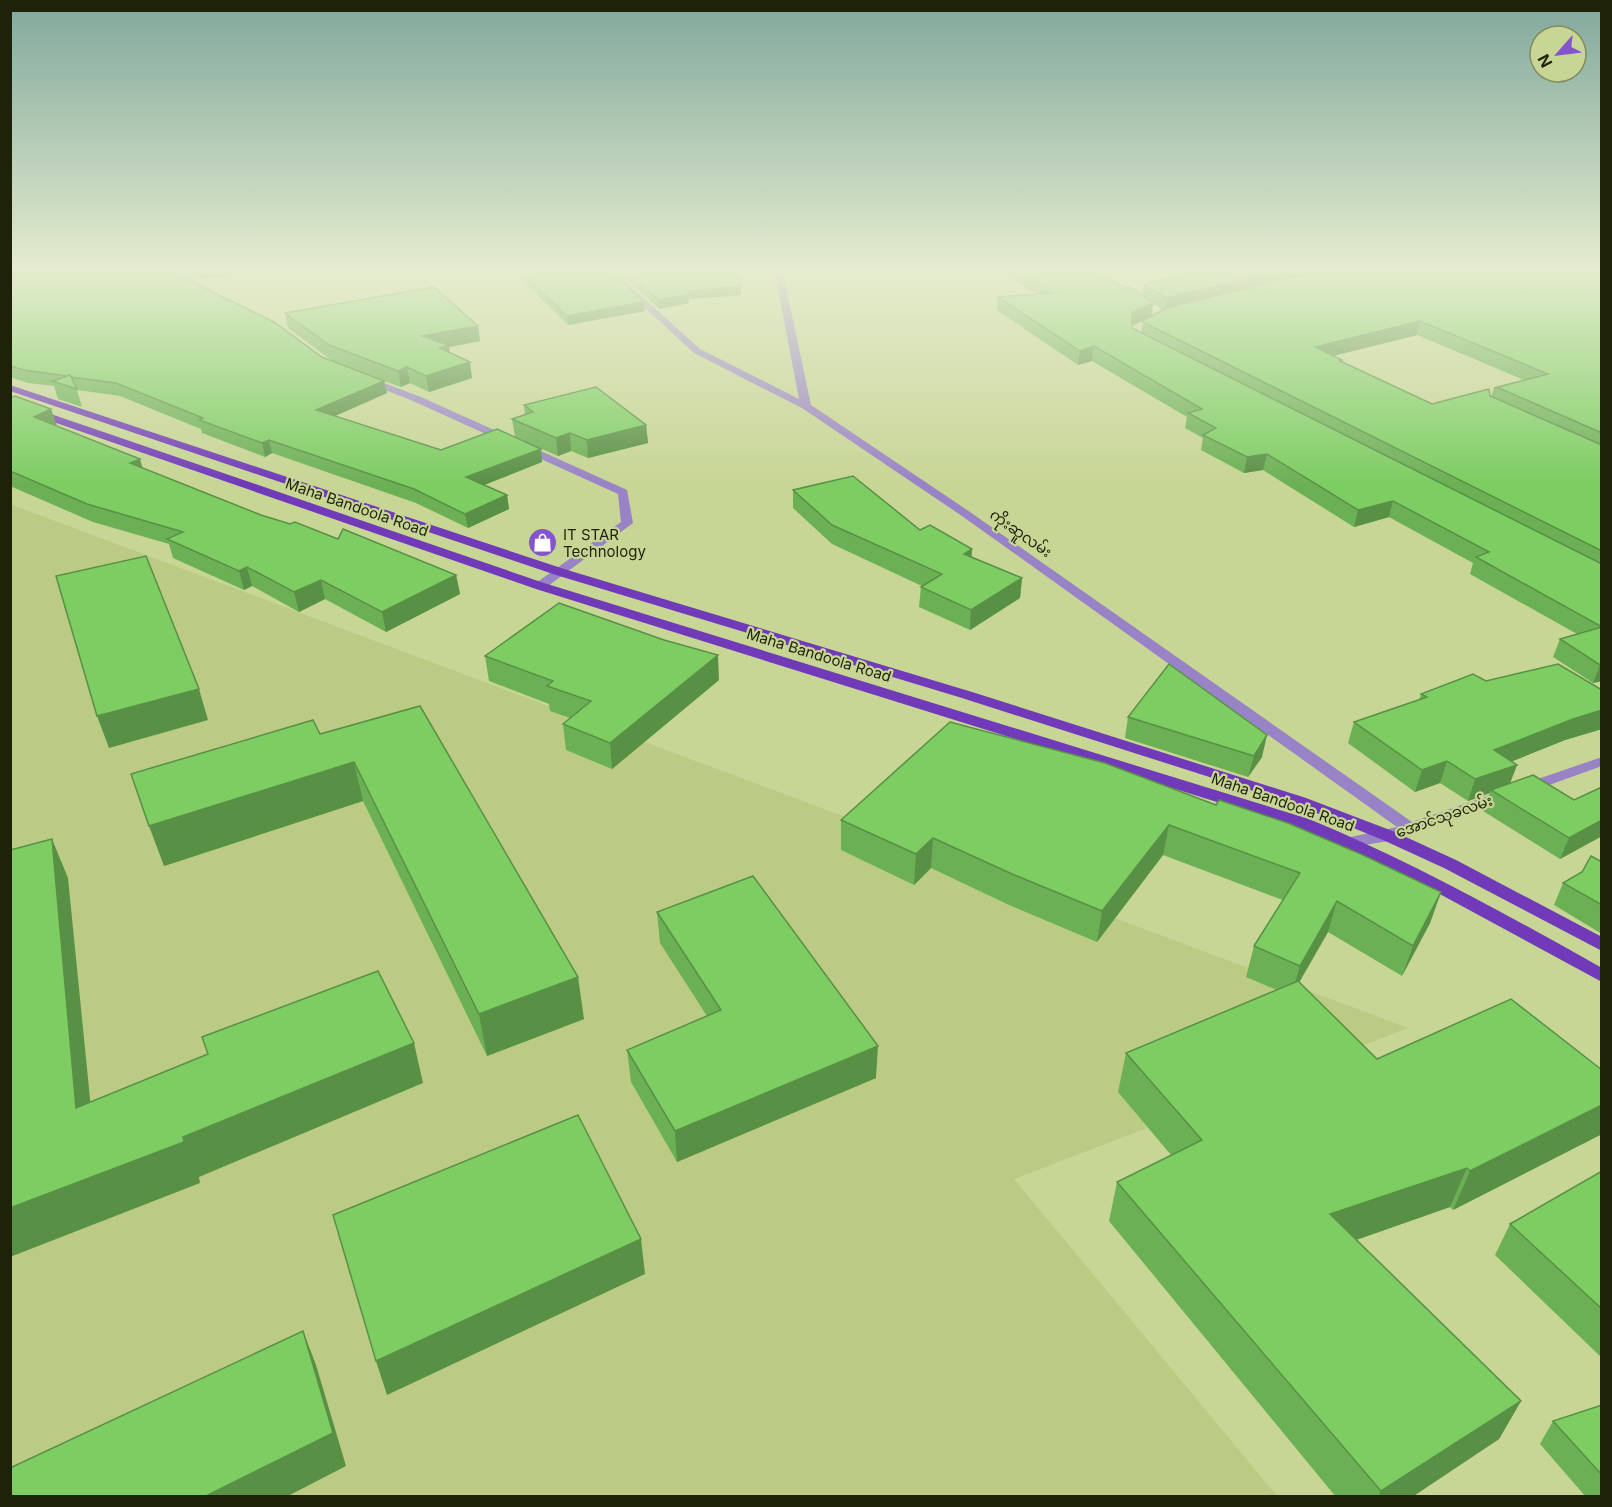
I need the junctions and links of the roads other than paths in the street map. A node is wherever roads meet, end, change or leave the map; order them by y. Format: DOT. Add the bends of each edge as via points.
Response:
graph roads {
  1 [pos="689,343"];
  2 [pos="793,343"];
  3 [pos="356,375"];
  4 [pos="10,388"];
  5 [pos="10,403"];
  6 [pos="806,406"];
  7 [pos="560,572"];
  8 [pos="540,586"];
  9 [pos="1602,761"];
  10 [pos="1409,828"];
  11 [pos="1389,836"];
  12 [pos="1352,842"];
  13 [pos="1602,945"];
  14 [pos="1602,976"];
  1 -- 6 [label="street, ကိုးဆူလမ်း"];
  2 -- 6 [label="street"];
  3 -- 7 [label="street" via="623,492 627,523"];
  4 -- 7 [label="main road, Maha Bandoola Road"];
  5 -- 8 [label="main road, Maha Bandoola Road"];
  6 -- 10 [label="street, ကိုးဆူလမ်း" via="966,514"];
  7 -- 8 [label="street"];
  7 -- 11 [label="main road, Maha Bandoola Road" via="1300,801"];
  8 -- 12 [label="main road, Maha Bandoola Road" via="1303,823"];
  9 -- 10 [label="street, အောင်သုခလမ်း"];
  10 -- 11 [label="street, အောင်သုခလမ်း"];
  11 -- 12 [label="street, အောင်သုခလမ်း"];
  11 -- 13 [label="main road, Maha Bandoola Road"];
  12 -- 14 [label="main road, Maha Bandoola Road"];
}
